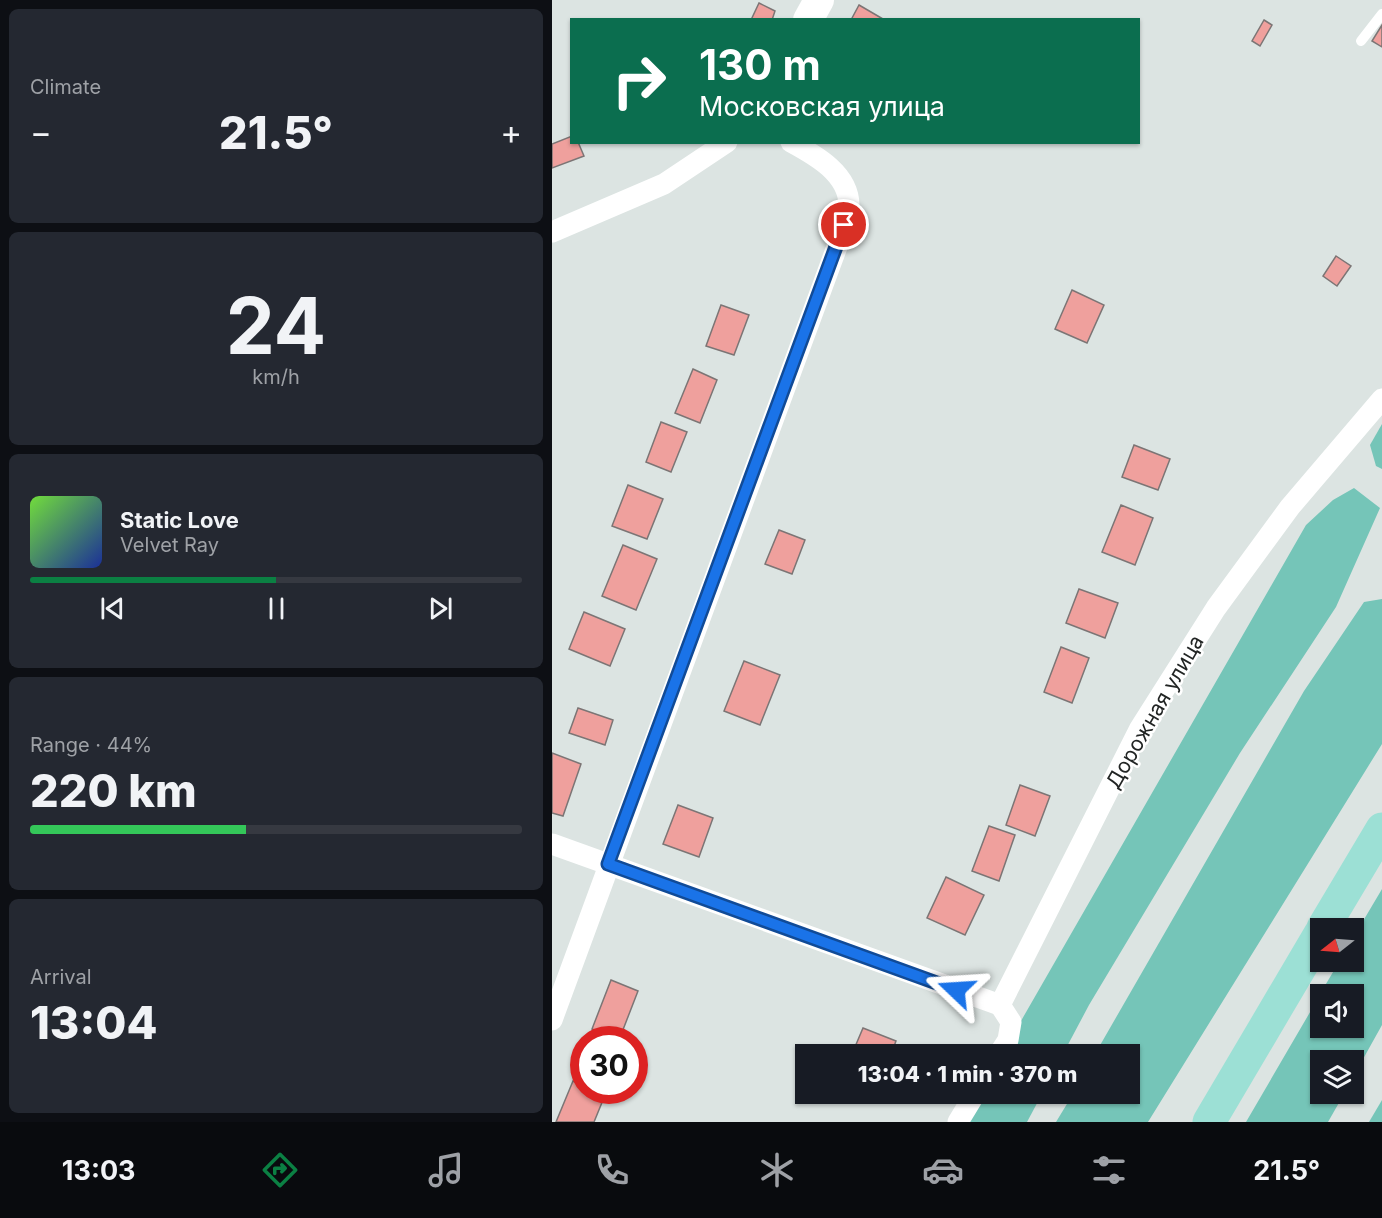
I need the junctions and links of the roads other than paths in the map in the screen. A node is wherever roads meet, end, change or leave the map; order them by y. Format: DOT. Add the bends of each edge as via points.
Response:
graph roads {
  1 [pos="819,0"];
  2 [pos="1382,14"];
  3 [pos="809,18"];
  4 [pos="1361,41"];
  5 [pos="724,144"];
  6 [pos="795,144"];
  7 [pos="552,232"];
  8 [pos="1382,399"];
  9 [pos="1382,829"];
  10 [pos="552,844"];
  11 [pos="608,864"];
  12 [pos="1329,918"];
  13 [pos="1310,951"];
  14 [pos="1000,1005"];
  15 [pos="552,1020"];
  16 [pos="1005,1044"];
  17 [pos="969,1104"];
  18 [pos="958,1122"];
  19 [pos="1209,1122"];
  1 -- 3 [label="street"];
  2 -- 4 [label="lane"];
  5 -- 7 [label="street" via="664,184"];
  6 -- 11 [label="street" via="817,155 841,178 849,206"];
  8 -- 14 [label="street, Дорожная улица" via="1290,507 1216,608 1140,728"];
  9 -- 12 [label="main road"];
  10 -- 11 [label="street"];
  11 -- 14 [label="street"];
  11 -- 15 [label="street"];
  13 -- 19 [label="main road"];
  14 -- 16 [label="street" via="1011,1022"];
  17 -- 18 [label="street"];
}
